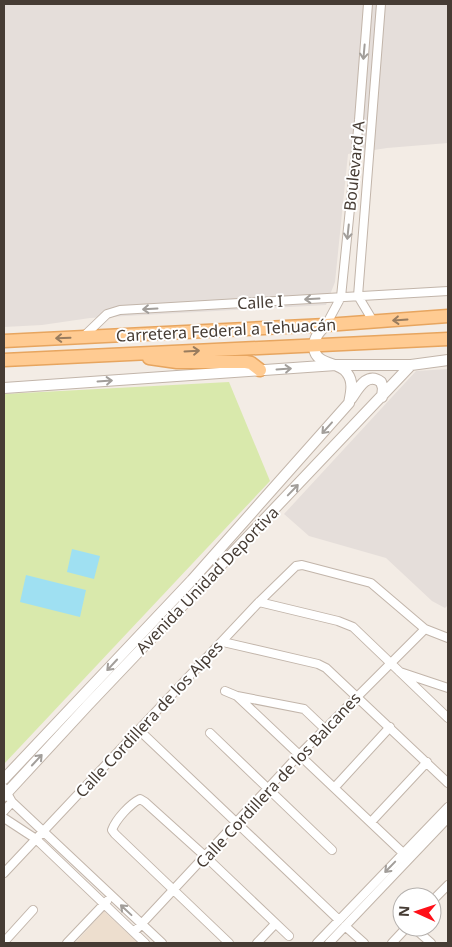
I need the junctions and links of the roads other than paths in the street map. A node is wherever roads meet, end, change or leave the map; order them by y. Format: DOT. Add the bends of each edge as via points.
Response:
graph roads {
  1 [pos="368,4"];
  2 [pos="382,4"];
  3 [pos="357,139"];
  4 [pos="371,141"];
  5 [pos="448,291"];
  6 [pos="358,296"];
  7 [pos="341,297"];
  8 [pos="448,316"];
  9 [pos="373,321"];
  10 [pos="326,324"];
  11 [pos="82,338"];
  12 [pos="448,339"];
  13 [pos="4,341"];
  14 [pos="313,345"];
  15 [pos="121,354"];
  16 [pos="4,360"];
  17 [pos="448,360"];
  18 [pos="411,365"];
  19 [pos="336,366"];
  20 [pos="260,370"];
  21 [pos="4,388"];
  22 [pos="382,397"];
  23 [pos="349,403"];
  24 [pos="192,580"];
  25 [pos="199,588"];
  26 [pos="173,599"];
  27 [pos="259,602"];
  28 [pos="181,608"];
  29 [pos="153,621"];
  30 [pos="161,629"];
  31 [pos="425,629"];
  32 [pos="448,638"];
  33 [pos="222,642"];
  34 [pos="390,664"];
  35 [pos="397,670"];
  36 [pos="448,688"];
  37 [pos="225,691"];
  38 [pos="237,696"];
  39 [pos="357,696"];
  40 [pos="448,718"];
  41 [pos="390,727"];
  42 [pos="325,729"];
  43 [pos="139,730"];
  44 [pos="210,733"];
  45 [pos="300,755"];
  46 [pos="427,762"];
  47 [pos="4,778"];
  48 [pos="448,783"];
  49 [pos="334,787"];
  50 [pos="268,789"];
  51 [pos="7,795"];
  52 [pos="448,807"];
  53 [pos="4,811"];
  54 [pos="4,818"];
  55 [pos="448,818"];
  56 [pos="237,822"];
  57 [pos="371,822"];
  58 [pos="43,832"];
  59 [pos="36,839"];
  60 [pos="332,850"];
  61 [pos="403,853"];
  62 [pos="206,857"];
  63 [pos="4,873"];
  64 [pos="174,891"];
  65 [pos="112,896"];
  66 [pos="104,904"];
  67 [pos="33,910"];
  68 [pos="339,920"];
  69 [pos="275,924"];
  70 [pos="142,925"];
  71 [pos="345,926"];
  72 [pos="134,932"];
  73 [pos="289,936"];
  74 [pos="4,942"];
  75 [pos="67,943"];
  76 [pos="145,943"];
  77 [pos="162,943"];
  78 [pos="229,943"];
  79 [pos="257,943"];
  80 [pos="317,943"];
  81 [pos="329,943"];
  82 [pos="364,943"];
  1 -- 3 [label="street, Boulevard A, one-way"];
  2 -- 4 [label="street, Boulevard A"];
  3 -- 4 [label="street"];
  3 -- 7 [label="street, Boulevard A, one-way"];
  4 -- 6 [label="street, Boulevard A"];
  5 -- 6 [label="street, Calle I"];
  6 -- 7 [label="street, Calle I"];
  6 -- 9 [label="street"];
  7 -- 10 [label="street, Boulevard A"];
  7 -- 11 [label="street, Calle I, one-way" via="120,310 107,314"];
  8 -- 9 [label="main road, Carretera Federal a Tehuacán, one-way"];
  9 -- 10 [label="main road, Carretera Federal a Tehuacán"];
  10 -- 11 [label="main road, Carretera Federal a Tehuacán"];
  10 -- 14 [label="street"];
  11 -- 13 [label="main road, Carretera Federal a Tehuacán, one-way"];
  12 -- 14 [label="main road, Carretera Federal a Tehuacán"];
  15 -- 14 [label="main road, Carretera Federal a Tehuacán, one-way"];
  14 -- 19 [label="street" via="318,358"];
  15 -- 16 [label="main road, Carretera Federal a Tehuacán"];
  15 -- 20 [label="main road" via="177,362 246,362"];
  17 -- 18 [label="street"];
  18 -- 19 [label="street"];
  18 -- 22 [label="street, Avenida Unidad Deportiva"];
  20 -- 19 [label="street, one-way"];
  19 -- 23 [label="street" via="348,374 352,387"];
  21 -- 20 [label="street, one-way"];
  22 -- 23 [label="street, Avenida Unidad Deportiva" via="381,382 372,378 362,383"];
  25 -- 22 [label="street, Avenida Unidad Deportiva, one-way"];
  23 -- 24 [label="street, Avenida Unidad Deportiva, one-way"];
  24 -- 25 [label="street"];
  24 -- 26 [label="street, Avenida Unidad Deportiva"];
  25 -- 28 [label="street, Avenida Unidad Deportiva"];
  26 -- 28 [label="street"];
  26 -- 29 [label="street, Avenida Unidad Deportiva"];
  27 -- 31 [label="street, Calle Cordillera de los Alpes" via="296,566 302,565 371,583"];
  27 -- 33 [label="street, Calle Cordillera de los Alpes"];
  27 -- 34 [label="street" via="353,627"];
  28 -- 30 [label="street, Avenida Unidad Deportiva"];
  29 -- 30 [label="street"];
  29 -- 47 [label="street, Avenida Unidad Deportiva, one-way"];
  51 -- 30 [label="street, Avenida Unidad Deportiva, one-way"];
  31 -- 32 [label="street"];
  31 -- 34 [label="street, Calle Cordillera de los Balcanes"];
  33 -- 39 [label="street" via="318,664"];
  33 -- 43 [label="street, Calle Cordillera de los Alpes"];
  34 -- 35 [label="street"];
  34 -- 39 [label="street, Calle Cordillera de los Balcanes"];
  35 -- 36 [label="street"];
  35 -- 40 [label="street"];
  37 -- 38 [label="street"];
  38 -- 42 [label="street" via="304,709"];
  38 -- 45 [label="street"];
  39 -- 41 [label="street"];
  39 -- 42 [label="street, Calle Cordillera de los Balcanes"];
  41 -- 46 [label="street"];
  41 -- 49 [label="street"];
  42 -- 45 [label="street, Calle Cordillera de los Balcanes"];
  43 -- 56 [label="street"];
  43 -- 58 [label="street, Calle Cordillera de los Alpes"];
  44 -- 50 [label="street"];
  45 -- 49 [label="street"];
  45 -- 50 [label="street, Calle Cordillera de los Balcanes"];
  46 -- 48 [label="street"];
  46 -- 57 [label="street"];
  49 -- 57 [label="street"];
  50 -- 56 [label="street, Calle Cordillera de los Balcanes"];
  50 -- 60 [label="street"];
  51 -- 53 [label="street"];
  51 -- 58 [label="street"];
  52 -- 61 [label="street"];
  54 -- 59 [label="street"];
  55 -- 71 [label="street"];
  56 -- 62 [label="street, Calle Cordillera de los Balcanes"];
  56 -- 68 [label="street"];
  57 -- 61 [label="street"];
  58 -- 59 [label="street, Calle Cordillera de los Alpes"];
  58 -- 65 [label="street"];
  59 -- 63 [label="street, Calle Cordillera de los Alpes"];
  59 -- 66 [label="street"];
  61 -- 68 [label="street, one-way"];
  62 -- 64 [label="street, Calle Cordillera de los Balcanes"];
  62 -- 64 [label="street" via="140,799 134,802 112,830"];
  62 -- 69 [label="street"];
  64 -- 70 [label="street, Calle Cordillera de los Balcanes"];
  64 -- 78 [label="street"];
  65 -- 66 [label="street"];
  70 -- 65 [label="street, one-way"];
  66 -- 72 [label="street"];
  66 -- 75 [label="street"];
  67 -- 74 [label="street"];
  68 -- 80 [label="street"];
  69 -- 73 [label="street"];
  69 -- 79 [label="street"];
  70 -- 72 [label="street, Calle Cordillera de los Balcanes"];
  70 -- 77 [label="street"];
  71 -- 81 [label="street"];
  71 -- 82 [label="street"];
  72 -- 76 [label="street"];
}
